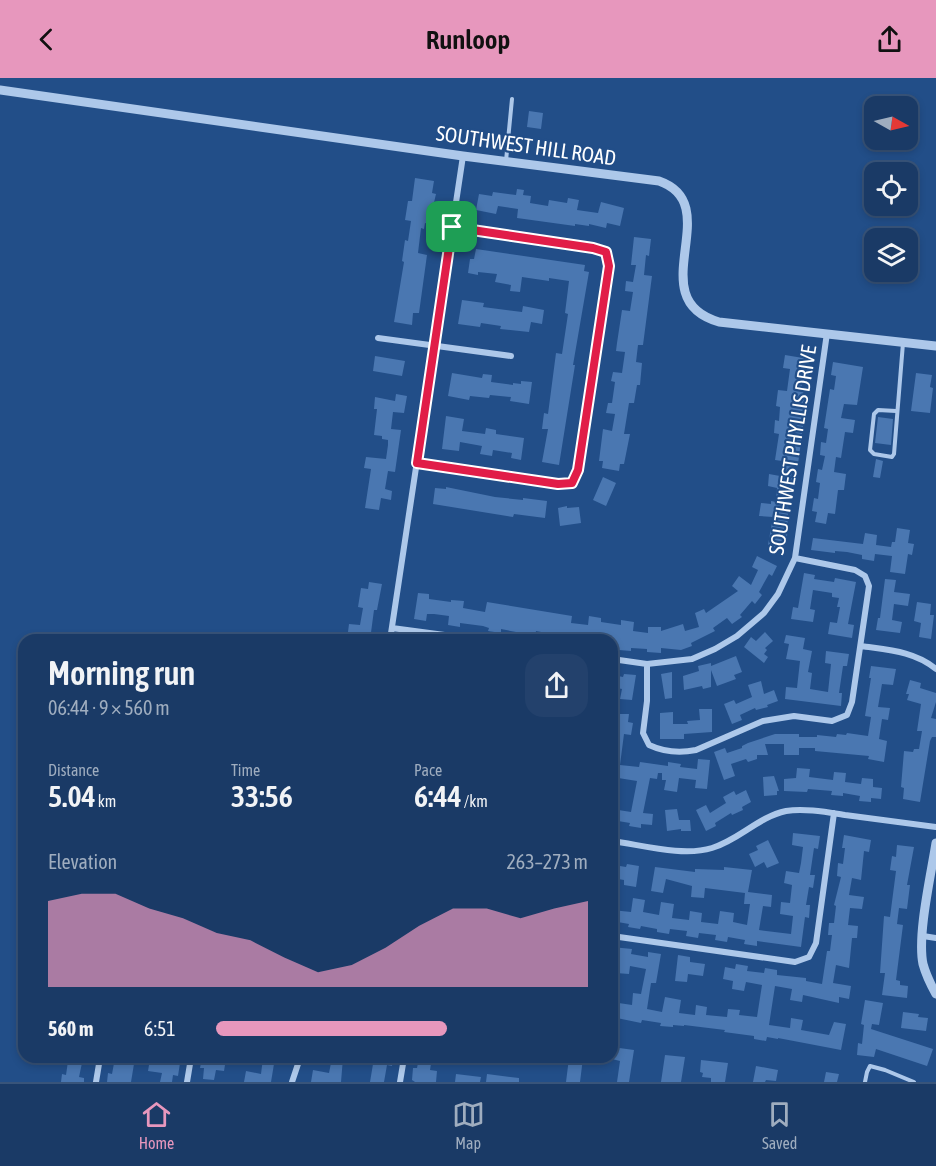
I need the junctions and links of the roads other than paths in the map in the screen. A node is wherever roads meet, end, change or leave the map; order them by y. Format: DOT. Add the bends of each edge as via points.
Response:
graph roads {
  1 [pos="0,90"];
  2 [pos="512,99"];
  3 [pos="463,156"];
  4 [pos="506,162"];
  5 [pos="452,227"];
  6 [pos="827,333"];
  7 [pos="378,338"];
  8 [pos="903,342"];
  9 [pos="434,346"];
  10 [pos="936,346"];
  11 [pos="511,356"];
  12 [pos="896,411"];
  13 [pos="417,463"];
  14 [pos="795,558"];
  15 [pos="392,628"];
  16 [pos="391,634"];
  17 [pos="437,634"];
  18 [pos="861,646"];
  19 [pos="618,660"];
  20 [pos="647,664"];
  21 [pos="936,669"];
  22 [pos="834,813"];
  23 [pos="936,827"];
  24 [pos="618,842"];
  25 [pos="936,843"];
  26 [pos="923,936"];
  27 [pos="618,937"];
  28 [pos="936,938"];
  29 [pos="936,994"];
  30 [pos="99,1063"];
  31 [pos="190,1063"];
  32 [pos="298,1063"];
  33 [pos="403,1063"];
  34 [pos="96,1082"];
  35 [pos="187,1082"];
  36 [pos="292,1082"];
  37 [pos="400,1082"];
  38 [pos="865,1082"];
  39 [pos="914,1082"];
  1 -- 3 [label="street, SOUTHWEST HILL ROAD"];
  2 -- 4 [label="lane"];
  3 -- 4 [label="street, SOUTHWEST HILL ROAD"];
  3 -- 5 [label="street"];
  4 -- 6 [label="street, SOUTHWEST HILL ROAD" via="667,184 686,204 688,227 682,284 698,311 719,322"];
  5 -- 9 [label="street"];
  5 -- 13 [label="street" via="593,248 606,252 609,266 578,470 572,483"];
  6 -- 8 [label="street, SOUTHWEST HILL ROAD"];
  6 -- 14 [label="street, SOUTHWEST PHYLLIS DRIVE"];
  7 -- 9 [label="street"];
  8 -- 10 [label="street, SOUTHWEST HILL ROAD"];
  8 -- 12 [label="lane"];
  9 -- 11 [label="street"];
  9 -- 13 [label="street"];
  12 -- 12 [label="lane" via="899,415 894,454 874,454 870,450 874,414 878,410"];
  13 -- 15 [label="street"];
  14 -- 18 [label="street" via="855,570 865,576 869,586"];
  14 -- 20 [label="street, SOUTHWEST PHYLLIS DRIVE" via="764,613 737,636 692,658"];
  15 -- 16 [label="street"];
  15 -- 17 [label="street"];
  18 -- 20 [label="street" via="847,715 832,721 794,716 763,721 685,752 655,748 645,739"];
  18 -- 21 [label="street" via="907,653"];
  19 -- 20 [label="street, SOUTHWEST PHYLLIS DRIVE"];
  22 -- 23 [label="street"];
  22 -- 24 [label="street" via="787,811 764,818 712,848 687,852"];
  22 -- 27 [label="street" via="816,943 809,957 795,962"];
  25 -- 26 [label="street"];
  26 -- 28 [label="street"];
  26 -- 29 [label="street" via="924,966"];
  30 -- 34 [label="street"];
  31 -- 35 [label="street"];
  32 -- 36 [label="street"];
  33 -- 37 [label="street"];
  38 -- 39 [label="lane" via="870,1066"];
}
